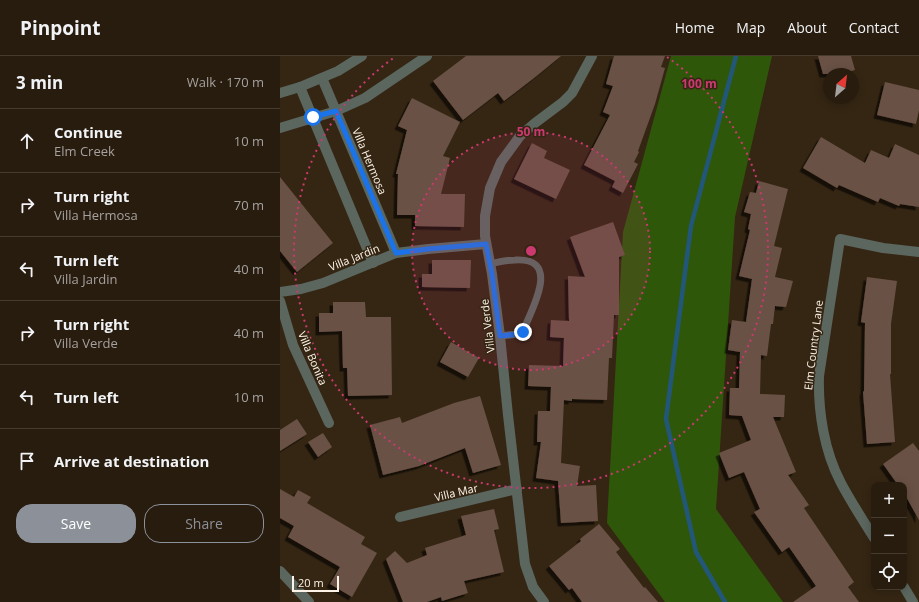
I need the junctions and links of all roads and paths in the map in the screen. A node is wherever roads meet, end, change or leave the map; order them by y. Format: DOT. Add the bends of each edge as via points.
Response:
graph roads {
  1 [pos="362,56"];
  2 [pos="427,56"];
  3 [pos="592,56"];
  4 [pos="322,78"];
  5 [pos="300,87"];
  6 [pos="280,93"];
  7 [pos="336,111"];
  8 [pos="313,117"];
  9 [pos="280,128"];
  10 [pos="486,244"];
  11 [pos="919,252"];
  12 [pos="396,253"];
  13 [pos="373,263"];
  14 [pos="490,264"];
  15 [pos="280,292"];
  16 [pos="280,301"];
  17 [pos="500,336"];
  18 [pos="329,422"];
  19 [pos="517,490"];
  20 [pos="400,517"];
  21 [pos="871,533"];
  22 [pos="280,571"];
  23 [pos="906,590"];
  24 [pos="309,602"];
  25 [pos="544,602"];
  26 [pos="913,602"];
  1 -- 4 [label="street"];
  2 -- 7 [label="street" via="365,98"];
  3 -- 10 [label="street, Villa Verde" via="572,93 520,136 501,162 490,188 485,216"];
  4 -- 5 [label="street"];
  4 -- 7 [label="street, Villa Hermosa"];
  5 -- 6 [label="street"];
  5 -- 8 [label="street"];
  7 -- 8 [label="street"];
  7 -- 12 [label="street, Villa Hermosa"];
  8 -- 9 [label="street"];
  8 -- 13 [label="street"];
  10 -- 12 [label="street, Villa Jardin"];
  10 -- 14 [label="street, Villa Verde"];
  11 -- 21 [label="street, Elm Country Lane" via="882,248 840,239 818,397 832,463"];
  12 -- 13 [label="street, Villa Jardin"];
  13 -- 15 [label="street, Villa Jardin" via="323,283"];
  14 -- 17 [label="street, Villa Verde"];
  14 -- 17 [label="lane" via="515,260 528,261 535,264 541,275 539,291 523,332"];
  16 -- 18 [label="street, Villa Bonita" via="293,345"];
  17 -- 19 [label="street, Villa Verde"];
  19 -- 20 [label="street, Villa Mar"];
  19 -- 25 [label="street, Villa Verde" via="527,572 533,587"];
  22 -- 24 [label="street"];
  23 -- 26 [label="street"];
}
